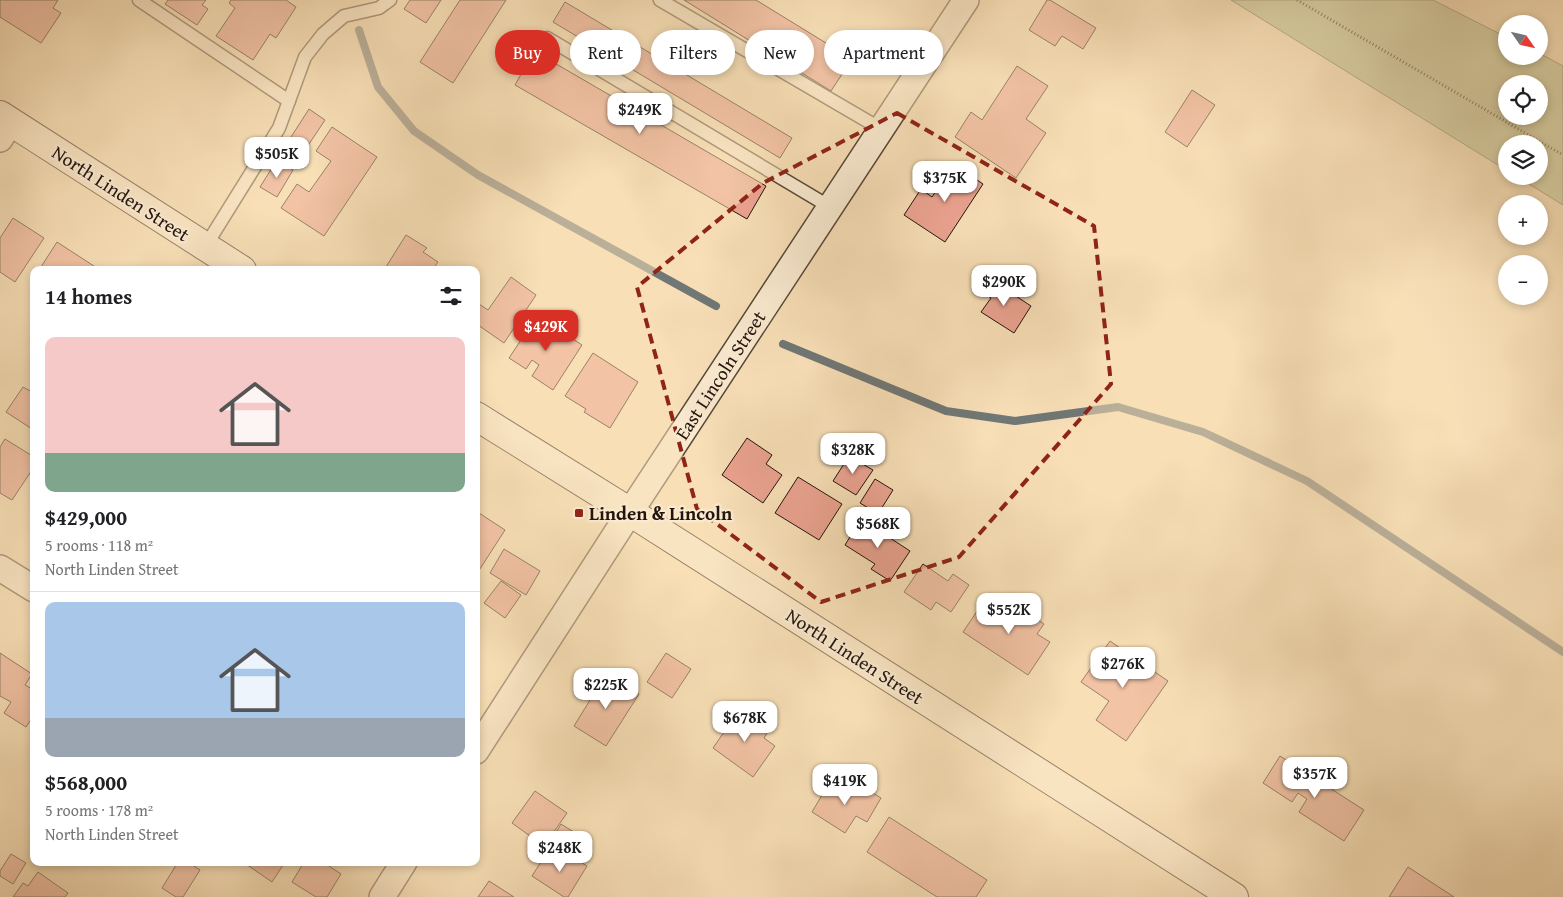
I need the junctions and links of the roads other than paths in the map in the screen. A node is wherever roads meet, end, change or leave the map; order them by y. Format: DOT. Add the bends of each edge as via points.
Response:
graph roads {
  1 [pos="139,0"];
  2 [pos="390,0"];
  3 [pos="660,0"];
  4 [pos="966,0"];
  5 [pos="560,46"];
  6 [pos="289,101"];
  7 [pos="4,125"];
  8 [pos="881,129"];
  9 [pos="830,206"];
  10 [pos="204,247"];
  11 [pos="235,266"];
  12 [pos="480,418"];
  13 [pos="630,512"];
  14 [pos="0,568"];
  15 [pos="30,587"];
  16 [pos="480,745"];
  17 [pos="401,866"];
  18 [pos="382,897"];
  19 [pos="1234,897"];
  1 -- 6 [label="lane"];
  2 -- 6 [label="lane" via="379,8 344,16 323,34 305,57"];
  3 -- 8 [label="lane"];
  4 -- 8 [label="street, East Lincoln Street"];
  5 -- 9 [label="lane"];
  6 -- 10 [label="lane" via="279,128"];
  7 -- 10 [label="main road, North Linden Street"];
  8 -- 9 [label="street, East Lincoln Street"];
  9 -- 13 [label="street, East Lincoln Street"];
  10 -- 11 [label="main road, North Linden Street"];
  12 -- 13 [label="main road, North Linden Street"];
  13 -- 16 [label="street, East Lincoln Street"];
  13 -- 19 [label="main road, North Linden Street"];
  14 -- 15 [label="street"];
  17 -- 18 [label="street"];
}
